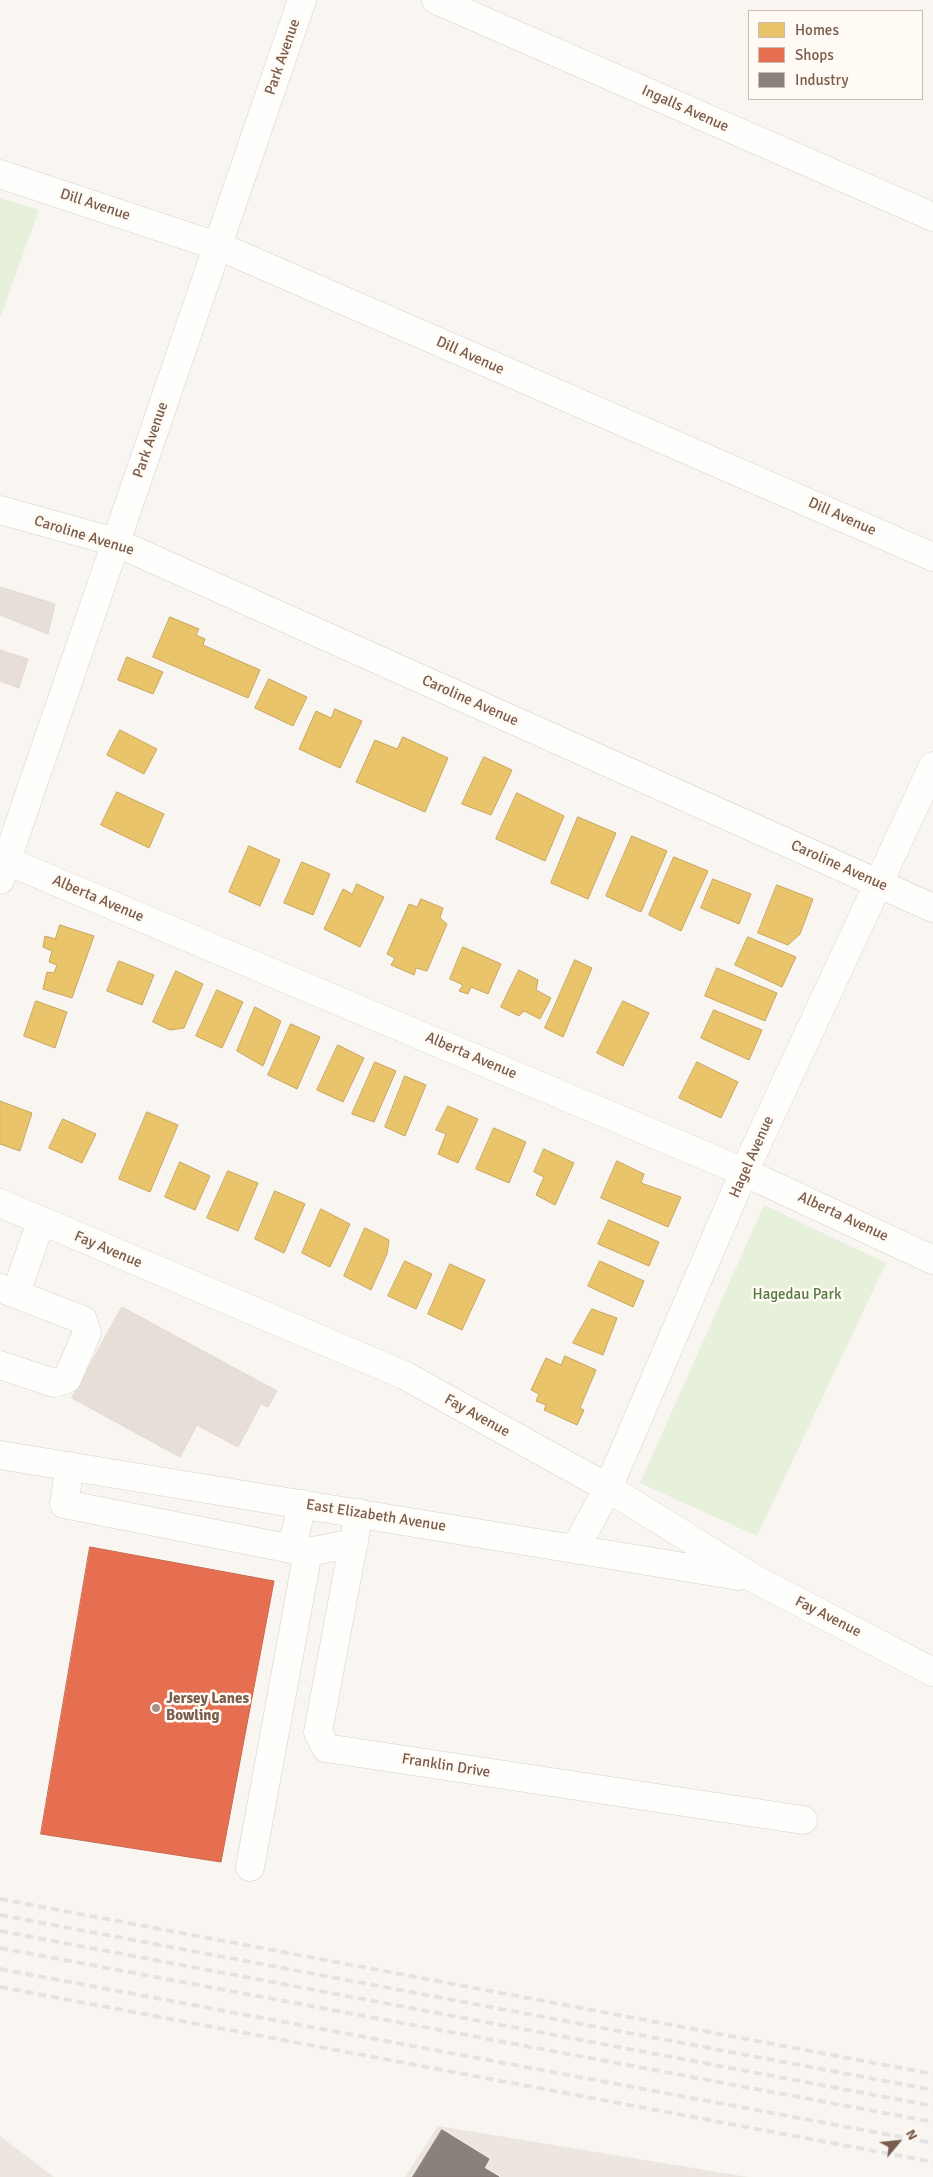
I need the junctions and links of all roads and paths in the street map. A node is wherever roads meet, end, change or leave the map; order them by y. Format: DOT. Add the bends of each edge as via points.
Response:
graph roads {
  1 [pos="302,0"];
  2 [pos="436,0"];
  3 [pos="0,174"];
  4 [pos="933,218"];
  5 [pos="217,246"];
  6 [pos="0,510"];
  7 [pos="115,542"];
  8 [pos="933,557"];
  9 [pos="933,766"];
  10 [pos="2,866"];
  11 [pos="878,884"];
  12 [pos="933,908"];
  13 [pos="744,1172"];
  14 [pos="0,1203"];
  15 [pos="41,1221"];
  16 [pos="933,1260"];
  17 [pos="8,1290"];
  18 [pos="0,1365"];
  19 [pos="0,1454"];
  20 [pos="70,1466"];
  21 [pos="608,1488"];
  22 [pos="302,1504"];
  23 [pos="359,1513"];
  24 [pos="354,1543"];
  25 [pos="575,1549"];
  26 [pos="300,1551"];
  27 [pos="753,1578"];
  28 [pos="933,1672"];
  29 [pos="803,1820"];
  30 [pos="250,1867"];
  1 -- 5 [label="street, Park Avenue"];
  2 -- 4 [label="street, Ingalls Avenue"];
  3 -- 5 [label="street, Dill Avenue"];
  5 -- 7 [label="street, Park Avenue"];
  5 -- 8 [label="street, Dill Avenue"];
  6 -- 7 [label="street, Caroline Avenue"];
  7 -- 10 [label="street, Park Avenue"];
  7 -- 11 [label="street, Caroline Avenue"];
  9 -- 11 [label="street, Hagel Avenue"];
  10 -- 13 [label="street, Alberta Avenue"];
  11 -- 12 [label="street, Caroline Avenue"];
  11 -- 13 [label="street, Hagel Avenue"];
  13 -- 16 [label="street, Alberta Avenue"];
  13 -- 21 [label="street, Hagel Avenue"];
  14 -- 15 [label="street, Fay Avenue"];
  15 -- 17 [label="street"];
  15 -- 21 [label="street, Fay Avenue" via="404,1375"];
  17 -- 18 [label="street" via="83,1320 88,1333 67,1379 54,1383"];
  19 -- 20 [label="street, East Elizabeth Avenue"];
  20 -- 22 [label="street, East Elizabeth Avenue"];
  20 -- 26 [label="street" via="64,1504"];
  21 -- 25 [label="street, Hagel Avenue"];
  21 -- 27 [label="street, Fay Avenue"];
  22 -- 23 [label="street, East Elizabeth Avenue"];
  22 -- 26 [label="street"];
  23 -- 24 [label="street, Franklin Drive"];
  23 -- 25 [label="street, East Elizabeth Avenue"];
  24 -- 26 [label="street"];
  24 -- 29 [label="street, Franklin Drive" via="318,1732 326,1748"];
  25 -- 27 [label="street, East Elizabeth Avenue"];
  26 -- 30 [label="street"];
  27 -- 28 [label="street, Fay Avenue"];
}
